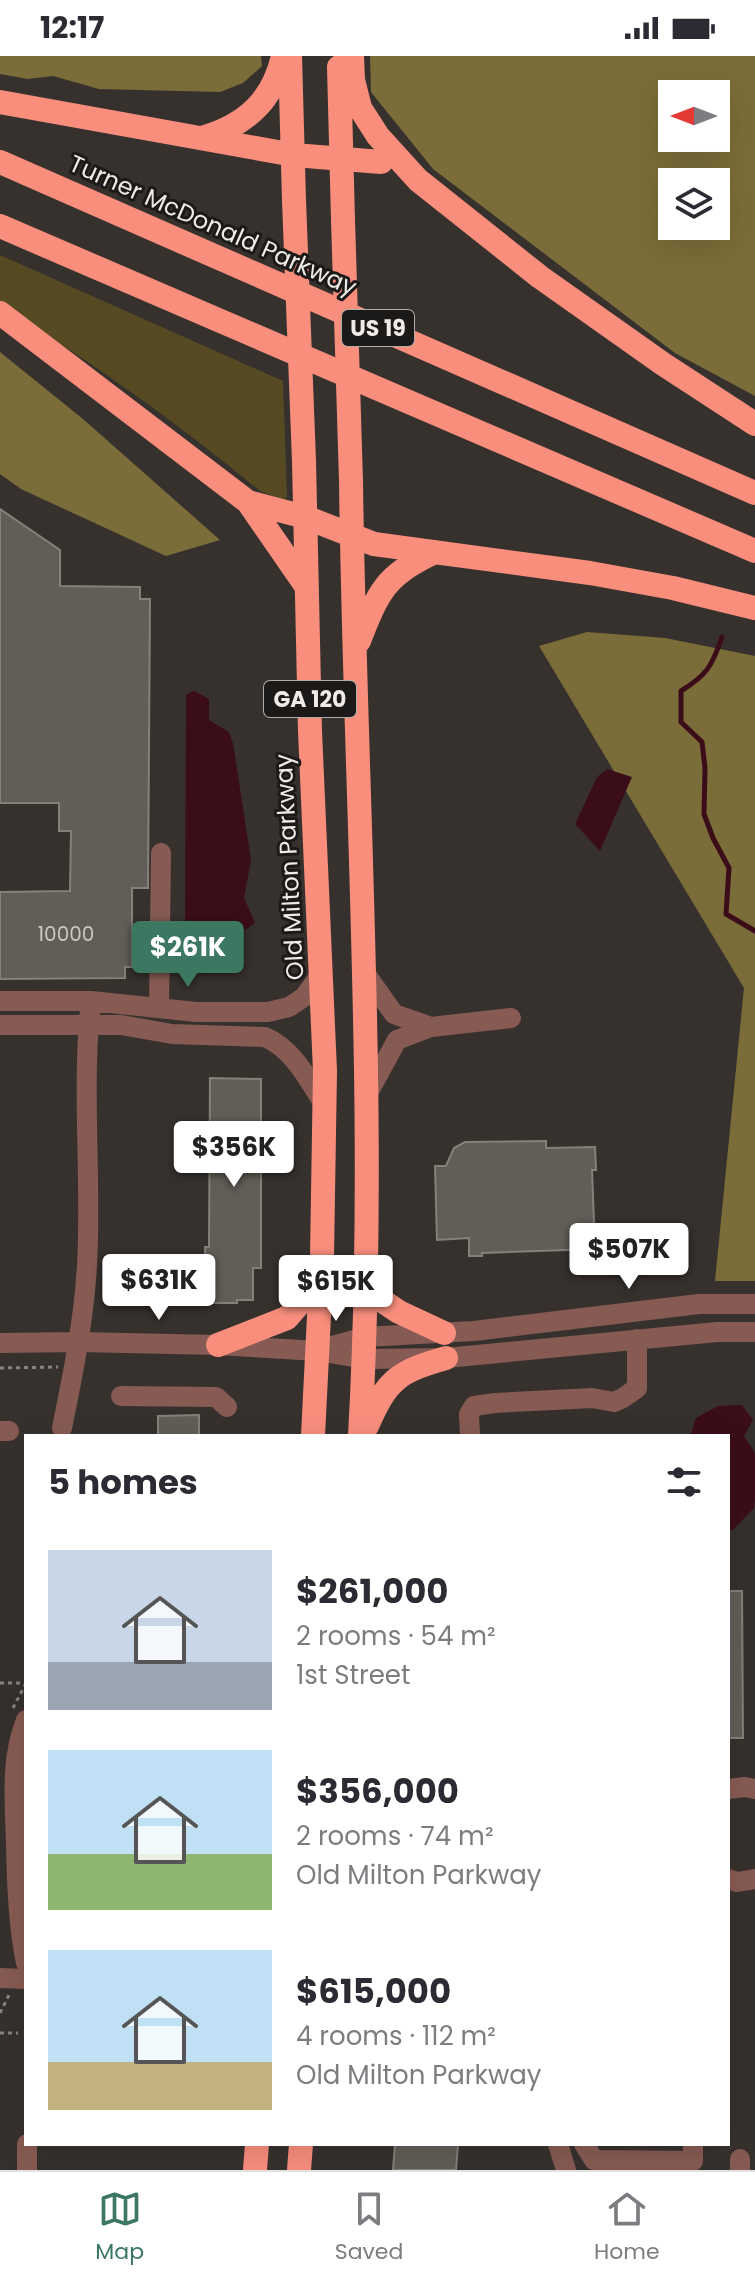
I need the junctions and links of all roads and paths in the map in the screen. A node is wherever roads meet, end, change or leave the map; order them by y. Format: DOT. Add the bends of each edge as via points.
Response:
graph roads {
  1 [pos="283,56"];
  2 [pos="290,56"];
  3 [pos="339,56"];
  4 [pos="352,56"];
  5 [pos="0,102"];
  6 [pos="340,105"];
  7 [pos="205,137"];
  8 [pos="294,155"];
  9 [pos="341,160"];
  10 [pos="0,162"];
  11 [pos="381,162"];
  12 [pos="418,180"];
  13 [pos="0,226"];
  14 [pos="0,313"];
  15 [pos="755,424"];
  16 [pos="755,493"];
  17 [pos="248,502"];
  18 [pos="305,517"];
  19 [pos="352,537"];
  20 [pos="437,551"];
  21 [pos="755,551"];
  22 [pos="307,587"];
  23 [pos="755,608"];
  24 [pos="355,651"];
  25 [pos="161,853"];
  26 [pos="322,973"];
  27 [pos="365,973"];
  28 [pos="0,1001"];
  29 [pos="91,1001"];
  30 [pos="159,1008"];
  31 [pos="511,1018"];
  32 [pos="0,1025"];
  33 [pos="88,1025"];
  34 [pos="431,1027"];
  35 [pos="367,1095"];
  36 [pos="324,1104"];
  37 [pos="322,1256"];
  38 [pos="366,1290"];
  39 [pos="755,1304"];
  40 [pos="755,1332"];
  41 [pos="444,1333"];
  42 [pos="637,1339"];
  43 [pos="79,1342"];
  44 [pos="0,1343"];
  45 [pos="218,1345"];
  46 [pos="365,1348"];
  47 [pos="318,1351"];
  48 [pos="446,1358"];
  49 [pos="74,1367"];
  50 [pos="0,1368"];
  51 [pos="121,1396"];
  52 [pos="227,1407"];
  53 [pos="62,1428"];
  54 [pos="313,1434"];
  55 [pos="362,1434"];
  56 [pos="363,1434"];
  57 [pos="470,1434"];
  58 [pos="0,1683"];
  59 [pos="24,1683"];
  60 [pos="24,1725"];
  61 [pos="7,1774"];
  62 [pos="730,1789"];
  63 [pos="755,1789"];
  64 [pos="17,1879"];
  65 [pos="24,1954"];
  66 [pos="0,1978"];
  67 [pos="24,1979"];
  68 [pos="0,2033"];
  69 [pos="18,2033"];
  70 [pos="27,2146"];
  71 [pos="559,2146"];
  72 [pos="585,2146"];
  73 [pos="693,2146"];
  74 [pos="27,2170"];
  75 [pos="566,2170"];
  1 -- 7 [label="highway" via="273,86 254,113"];
  2 -- 8 [label="highway, Old Milton Parkway / GA 120"];
  3 -- 6 [label="highway, GA 120"];
  4 -- 12 [label="highway" via="360,108"];
  5 -- 7 [label="highway"];
  6 -- 9 [label="highway, GA 120"];
  6 -- 11 [label="highway" via="348,127"];
  7 -- 8 [label="highway"];
  8 -- 9 [label="highway"];
  8 -- 18 [label="highway, Old Milton Parkway / GA 120, bridge"];
  9 -- 11 [label="highway"];
  9 -- 19 [label="highway, GA 120, bridge"];
  10 -- 16 [label="highway, Turner McDonald Parkway / US 19"];
  11 -- 12 [label="highway"];
  12 -- 15 [label="highway" via="540,277"];
  13 -- 21 [label="highway, US 19"];
  14 -- 17 [label="highway"];
  17 -- 18 [label="highway"];
  17 -- 22 [label="highway"];
  18 -- 19 [label="highway"];
  18 -- 22 [label="highway, Old Milton Parkway / GA 120"];
  19 -- 20 [label="highway"];
  19 -- 24 [label="highway, GA 120"];
  20 -- 23 [label="highway" via="646,583"];
  20 -- 24 [label="highway" via="405,567 385,585"];
  22 -- 26 [label="highway, Old Milton Parkway / GA 120"];
  24 -- 27 [label="highway, GA 120"];
  25 -- 30 [label="street"];
  26 -- 30 [label="street" via="304,997 278,1011 236,1014"];
  26 -- 36 [label="highway, Old Milton Parkway / GA 120"];
  27 -- 34 [label="street" via="394,1014"];
  27 -- 35 [label="highway, GA 120"];
  28 -- 29 [label="street"];
  29 -- 30 [label="street"];
  29 -- 33 [label="street"];
  31 -- 34 [label="street"];
  32 -- 33 [label="street"];
  33 -- 36 [label="street" via="265,1037 291,1054"];
  33 -- 43 [label="street" via="87,1265"];
  34 -- 35 [label="street" via="397,1040"];
  35 -- 38 [label="highway, GA 120"];
  36 -- 37 [label="highway, Old Milton Parkway / GA 120"];
  37 -- 45 [label="highway" via="287,1318"];
  37 -- 47 [label="highway, Old Milton Parkway / GA 120"];
  38 -- 41 [label="highway"];
  38 -- 46 [label="highway, GA 120"];
  39 -- 41 [label="street" via="699,1304"];
  40 -- 42 [label="street"];
  41 -- 46 [label="street"];
  42 -- 48 [label="street"];
  42 -- 57 [label="street" via="639,1379 632,1393 614,1402 592,1398 474,1406"];
  43 -- 44 [label="street"];
  43 -- 45 [label="street"];
  43 -- 49 [label="street"];
  45 -- 47 [label="street"];
  46 -- 47 [label="street"];
  46 -- 48 [label="street"];
  46 -- 55 [label="highway, GA 120"];
  47 -- 54 [label="highway, Old Milton Parkway / GA 120"];
  48 -- 56 [label="highway" via="402,1374 387,1386"];
  49 -- 50 [label="path"];
  49 -- 53 [label="street"];
  51 -- 52 [label="street" via="216,1397"];
  58 -- 59 [label="path"];
  60 -- 61 [label="street"];
  61 -- 64 [label="street"];
  62 -- 63 [label="street"];
  64 -- 65 [label="street"];
  66 -- 67 [label="street"];
  68 -- 69 [label="path"];
  70 -- 74 [label="street"];
  71 -- 75 [label="street"];
  72 -- 73 [label="street" via="594,2160 693,2161"];
}
